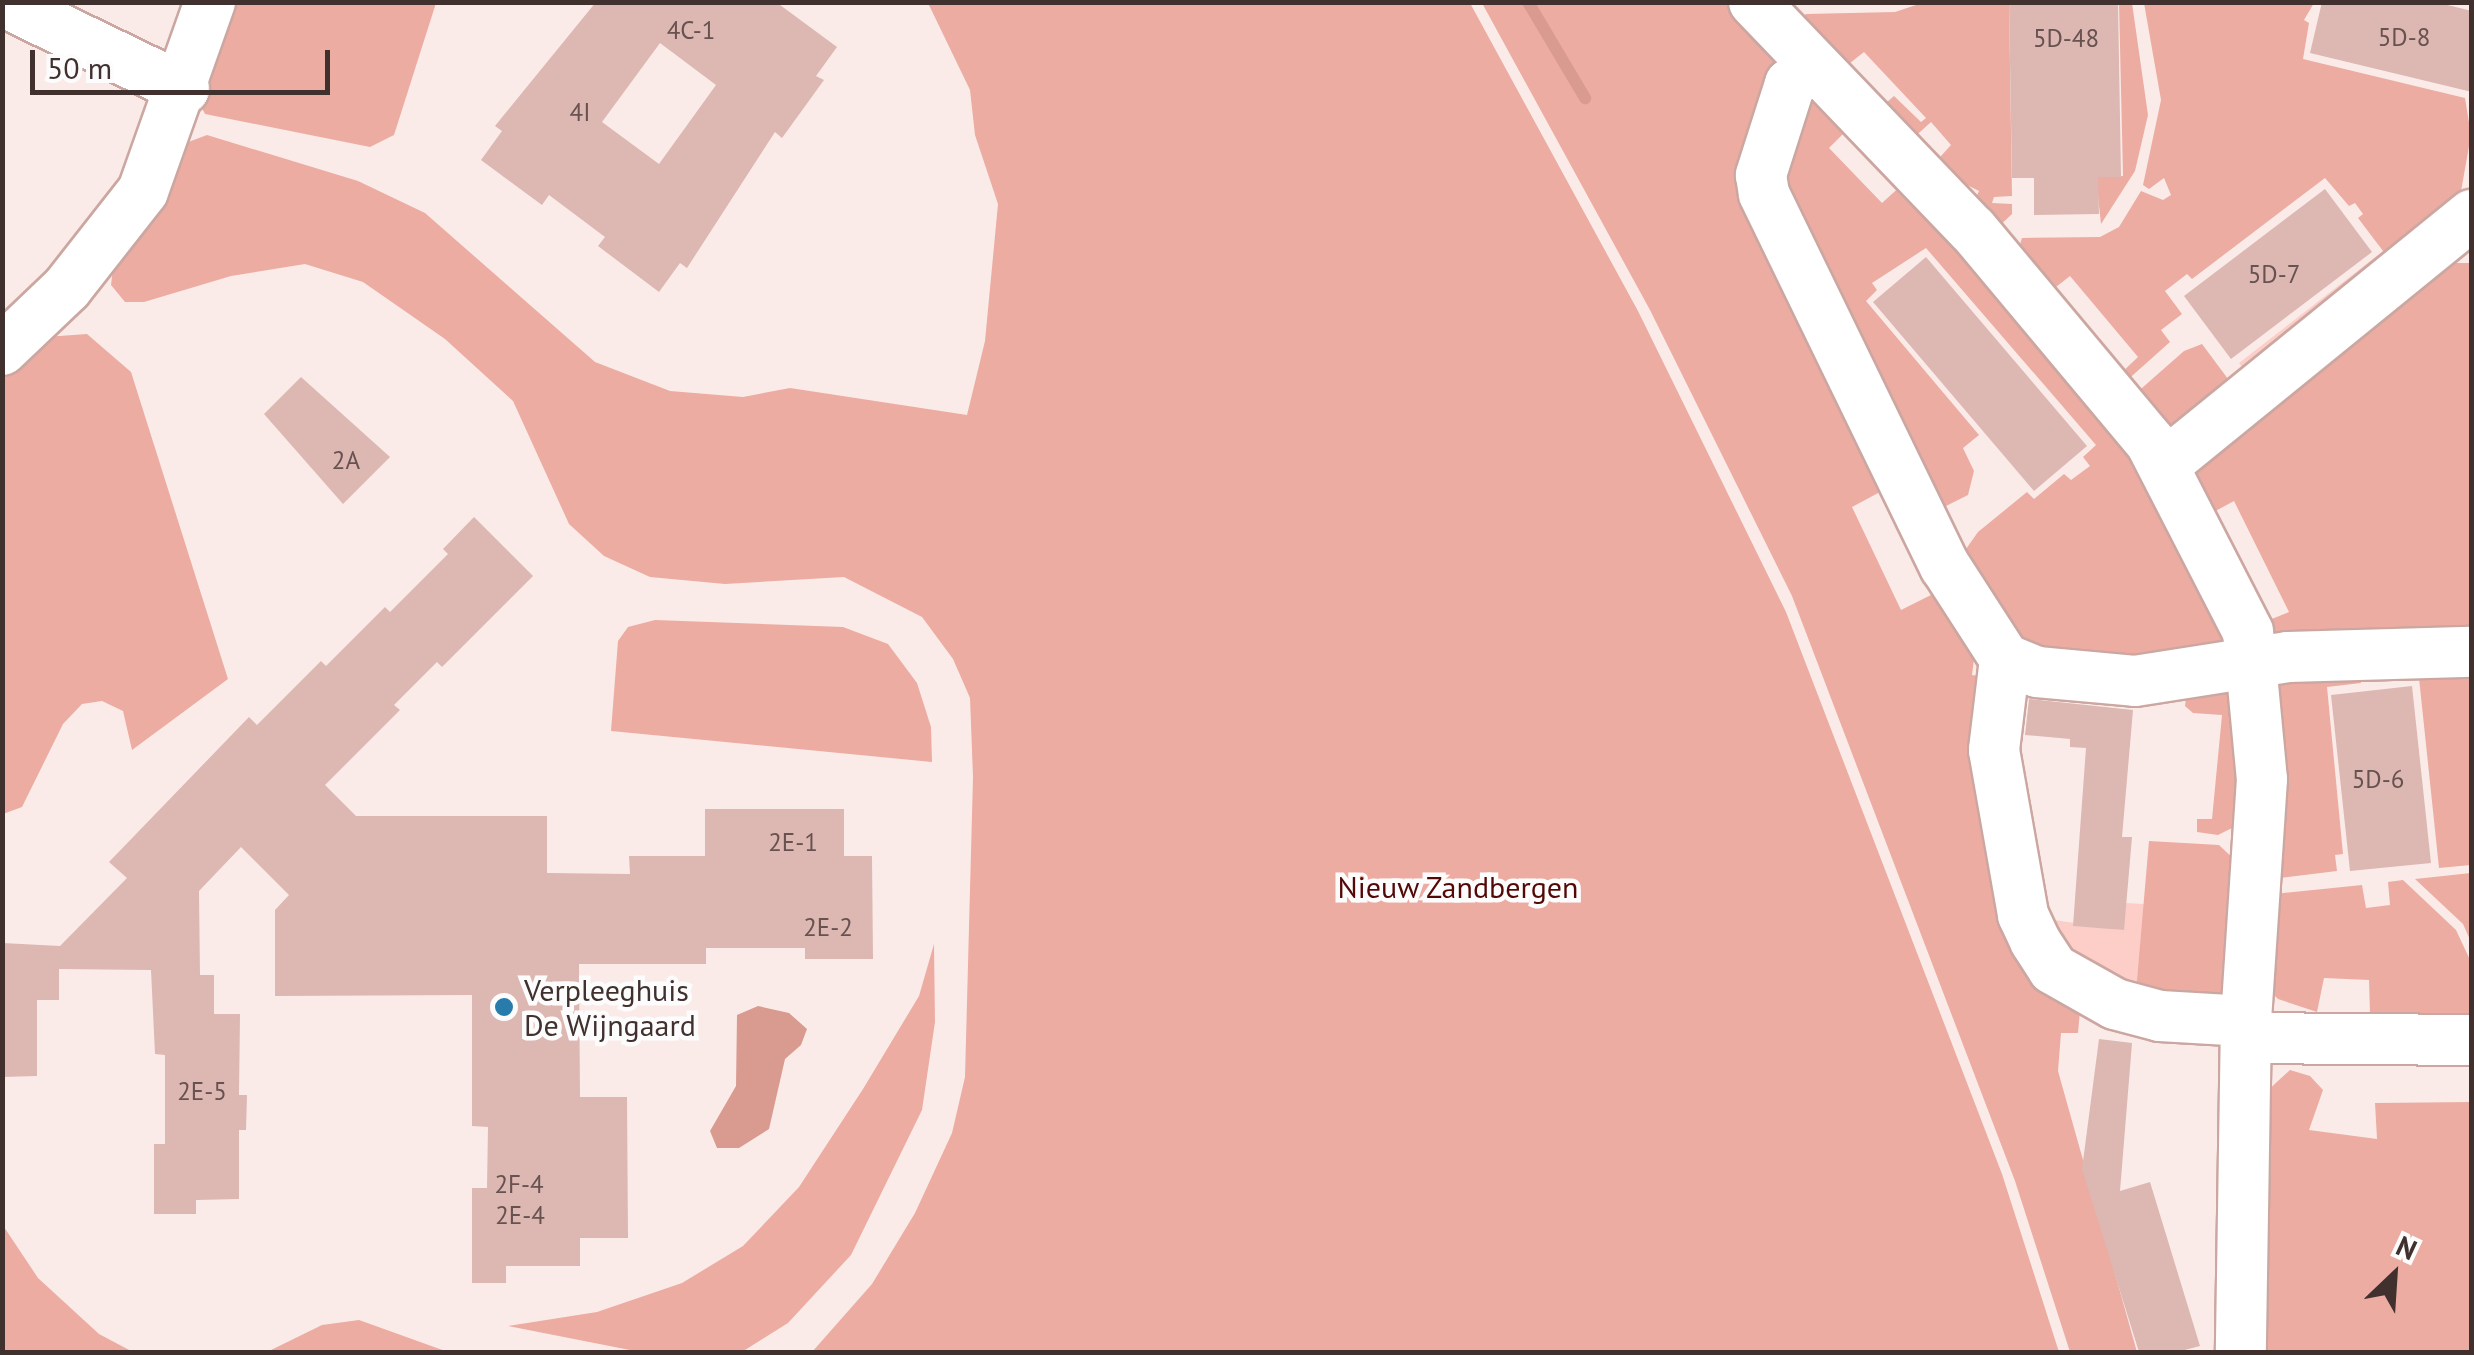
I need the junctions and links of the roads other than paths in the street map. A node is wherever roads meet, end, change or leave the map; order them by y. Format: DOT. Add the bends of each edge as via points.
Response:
graph roads {
  1 [pos="4,2"];
  2 [pos="210,2"];
  3 [pos="1754,2"];
  4 [pos="1814,66"];
  5 [pos="184,89"];
  6 [pos="2469,223"];
  7 [pos="2,350"];
  8 [pos="2164,465"];
  9 [pos="2472,652"];
  10 [pos="2005,659"];
  11 [pos="2254,665"];
  12 [pos="2246,1030"];
  13 [pos="2472,1040"];
  14 [pos="2240,1352"];
  1 -- 5 [label="street"];
  2 -- 5 [label="street"];
  3 -- 4 [label="street"];
  4 -- 8 [label="street" via="1972,230"];
  4 -- 10 [label="street" via="1790,84 1762,176 1764,194 1946,566"];
  5 -- 7 [label="street" via="143,191 66,288"];
  6 -- 8 [label="street"];
  8 -- 11 [label="street" via="2234,596"];
  9 -- 11 [label="street" via="2288,656"];
  10 -- 11 [label="street" via="2037,672 2134,681"];
  10 -- 12 [label="street" via="1994,750 2023,915 2034,941 2053,969 2114,1004"];
  11 -- 12 [label="street" via="2262,780"];
  12 -- 13 [label="street"];
  12 -- 14 [label="street"];
}
